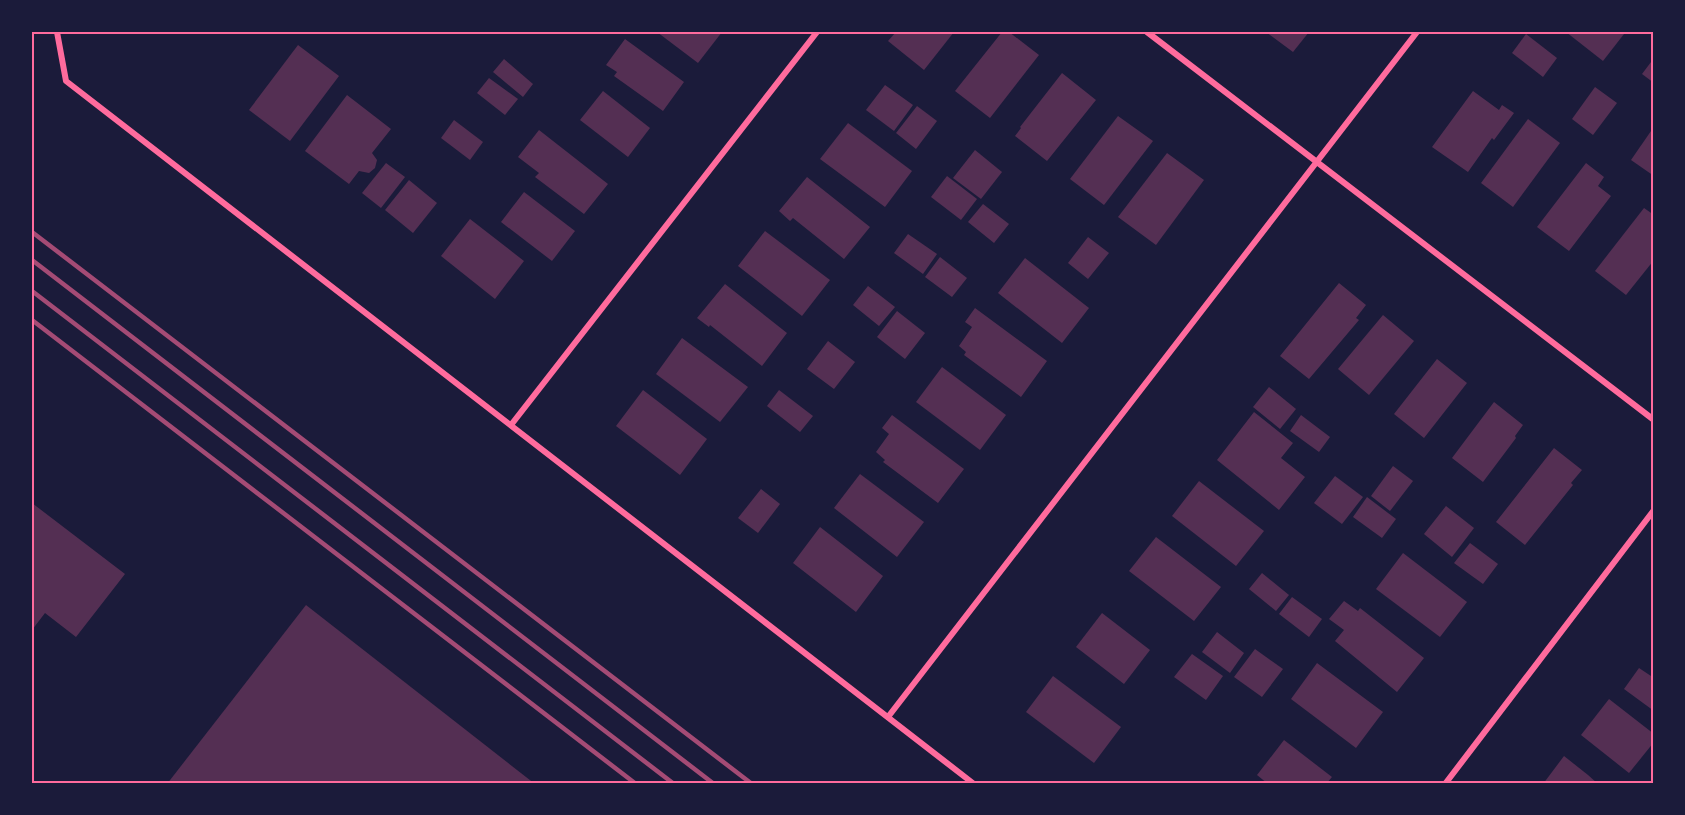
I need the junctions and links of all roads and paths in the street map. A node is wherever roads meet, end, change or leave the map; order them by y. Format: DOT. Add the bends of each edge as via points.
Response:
graph roads {
  1 [pos="57,32"];
  2 [pos="817,32"];
  3 [pos="1148,32"];
  4 [pos="1417,32"];
  5 [pos="1317,162"];
  6 [pos="1653,420"];
  7 [pos="511,425"];
  8 [pos="1653,510"];
  9 [pos="888,717"];
  10 [pos="974,783"];
  11 [pos="1445,783"];
  1 -- 7 [label="street" via="66,81"];
  2 -- 7 [label="street"];
  3 -- 5 [label="street"];
  4 -- 5 [label="street"];
  5 -- 6 [label="street"];
  5 -- 9 [label="street"];
  7 -- 9 [label="street"];
  8 -- 11 [label="street"];
  9 -- 10 [label="street"];
}
